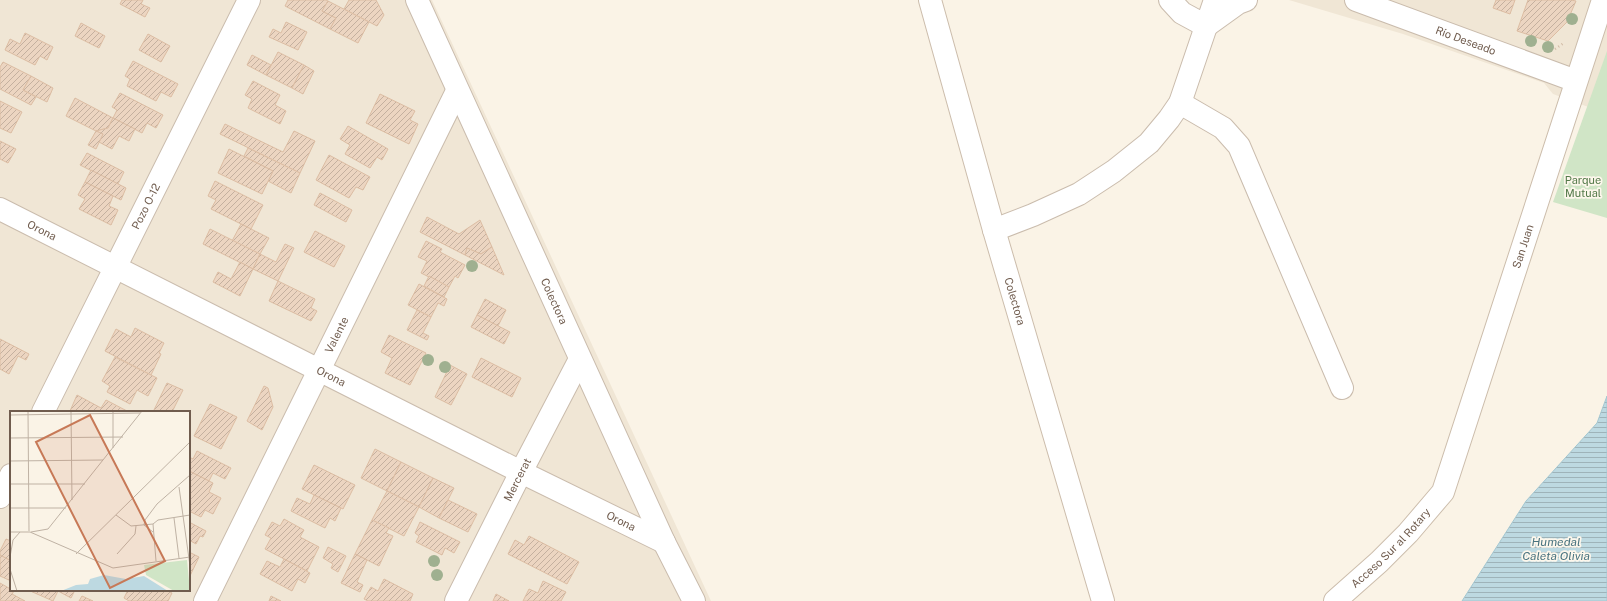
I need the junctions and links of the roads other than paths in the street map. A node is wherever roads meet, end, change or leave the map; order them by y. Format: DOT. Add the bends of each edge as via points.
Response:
graph roads {
  1 [pos="249,0"];
  2 [pos="417,0"];
  3 [pos="930,0"];
  4 [pos="1170,0"];
  5 [pos="1215,0"];
  6 [pos="1246,0"];
  7 [pos="1356,0"];
  8 [pos="1603,0"];
  9 [pos="1206,26"];
  10 [pos="1576,81"];
  11 [pos="457,91"];
  12 [pos="1180,103"];
  13 [pos="0,208"];
  14 [pos="994,230"];
  15 [pos="117,266"];
  16 [pos="580,359"];
  17 [pos="319,370"];
  18 [pos="1342,388"];
  19 [pos="44,411"];
  20 [pos="521,472"];
  21 [pos="10,478"];
  22 [pos="1443,492"];
  23 [pos="0,497"];
  24 [pos="664,542"];
  25 [pos="205,601"];
  26 [pos="456,601"];
  27 [pos="694,601"];
  28 [pos="1103,601"];
  29 [pos="1335,601"];
  1 -- 15 [label="street, Pozo O-12"];
  2 -- 11 [label="street, Colectora"];
  3 -- 14 [label="street, Colectora"];
  4 -- 9 [label="street" via="1182,13"];
  5 -- 9 [label="street"];
  6 -- 9 [label="street"];
  7 -- 10 [label="street, Río Deseado"];
  8 -- 10 [label="street, San Juan"];
  9 -- 12 [label="street"];
  10 -- 22 [label="street, San Juan"];
  11 -- 16 [label="street, Colectora"];
  11 -- 17 [label="street, Valente"];
  12 -- 14 [label="street" via="1149,143 1114,172 1079,194"];
  12 -- 18 [label="street" via="1223,128 1239,146"];
  13 -- 15 [label="street, Orona"];
  14 -- 28 [label="street, Colectora"];
  15 -- 17 [label="street, Orona"];
  15 -- 19 [label="street, Pozo O-12"];
  16 -- 20 [label="street, Mercerat"];
  16 -- 24 [label="street, Colectora"];
  17 -- 20 [label="street, Orona"];
  17 -- 25 [label="street, Valente"];
  20 -- 24 [label="street, Orona"];
  20 -- 26 [label="street, Mercerat"];
  21 -- 23 [label="street"];
  22 -- 29 [label="street, Acceso Sur al Rotary" via="1394,548"];
  24 -- 27 [label="street, Colectora"];
}
